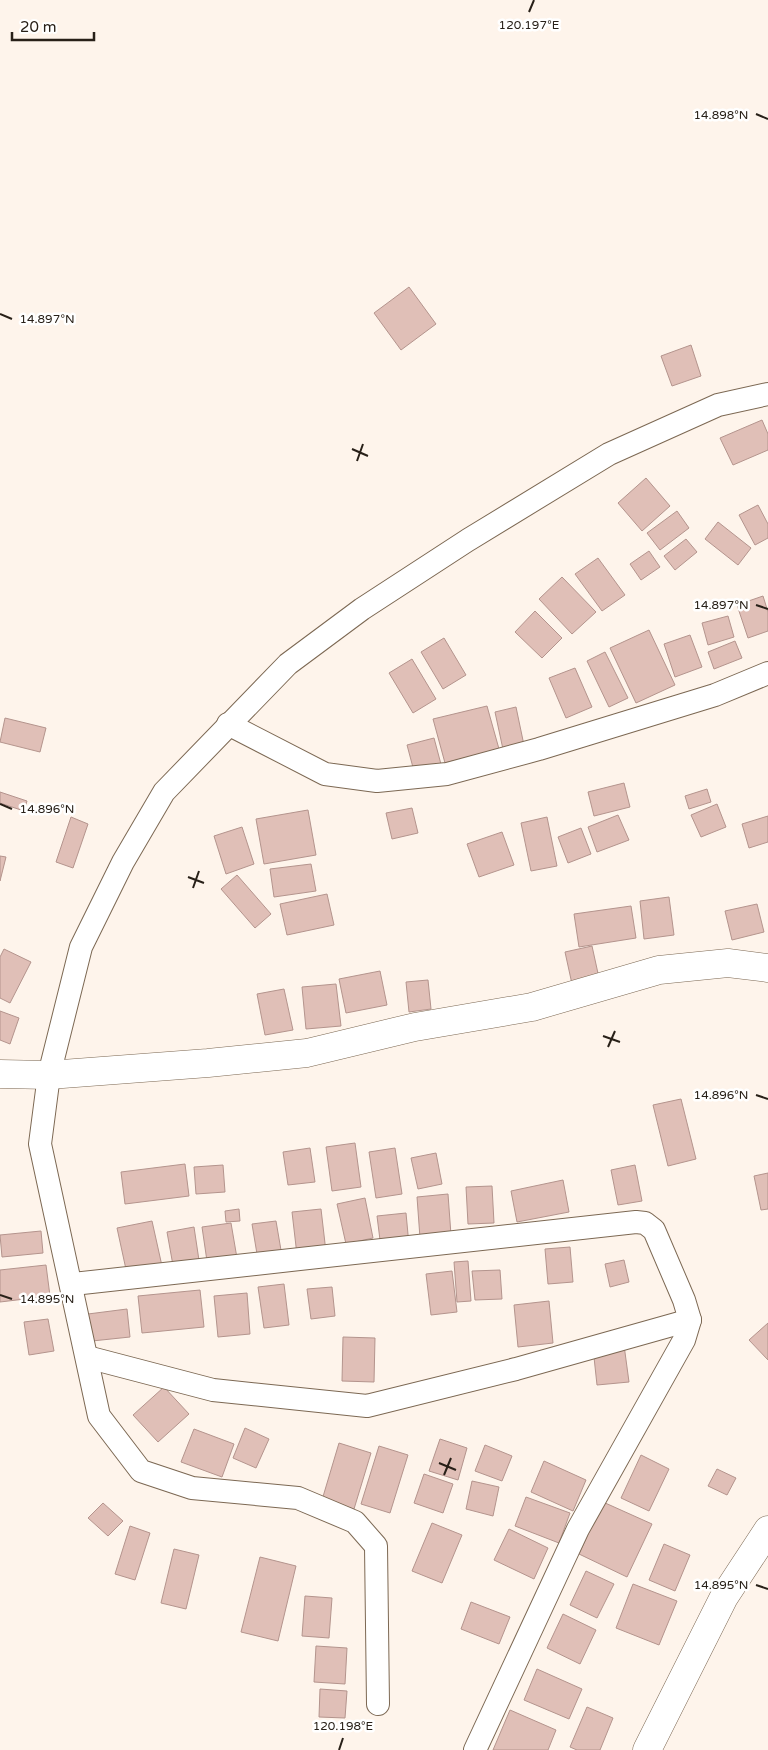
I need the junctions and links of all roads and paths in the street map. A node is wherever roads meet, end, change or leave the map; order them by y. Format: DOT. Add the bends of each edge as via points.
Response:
graph roads {
  1 [pos="768,394"];
  2 [pos="768,673"];
  3 [pos="228,724"];
  4 [pos="768,968"];
  5 [pos="0,1074"];
  6 [pos="49,1075"];
  7 [pos="73,1284"];
  8 [pos="690,1320"];
  9 [pos="87,1357"];
  10 [pos="768,1530"];
  11 [pos="378,1704"];
  12 [pos="475,1750"];
  13 [pos="647,1750"];
  1 -- 3 [label="street" via="718,405 609,454 468,540 362,609 288,664"];
  2 -- 3 [label="street" via="696,701 539,749 438,775 377,781 325,774"];
  3 -- 6 [label="street" via="164,792 123,862 81,947"];
  4 -- 6 [label="street" via="728,963 659,970 532,1008 415,1027 307,1053"];
  5 -- 6 [label="street"];
  6 -- 7 [label="street" via="40,1144"];
  7 -- 8 [label="street" via="636,1222 654,1230"];
  7 -- 9 [label="street"];
  8 -- 9 [label="street" via="367,1406 212,1390"];
  8 -- 12 [label="street" via="684,1340 578,1529"];
  9 -- 11 [label="street" via="99,1416 140,1471 192,1488 298,1498 355,1522 376,1546"];
  10 -- 13 [label="street" via="724,1597"];
}
